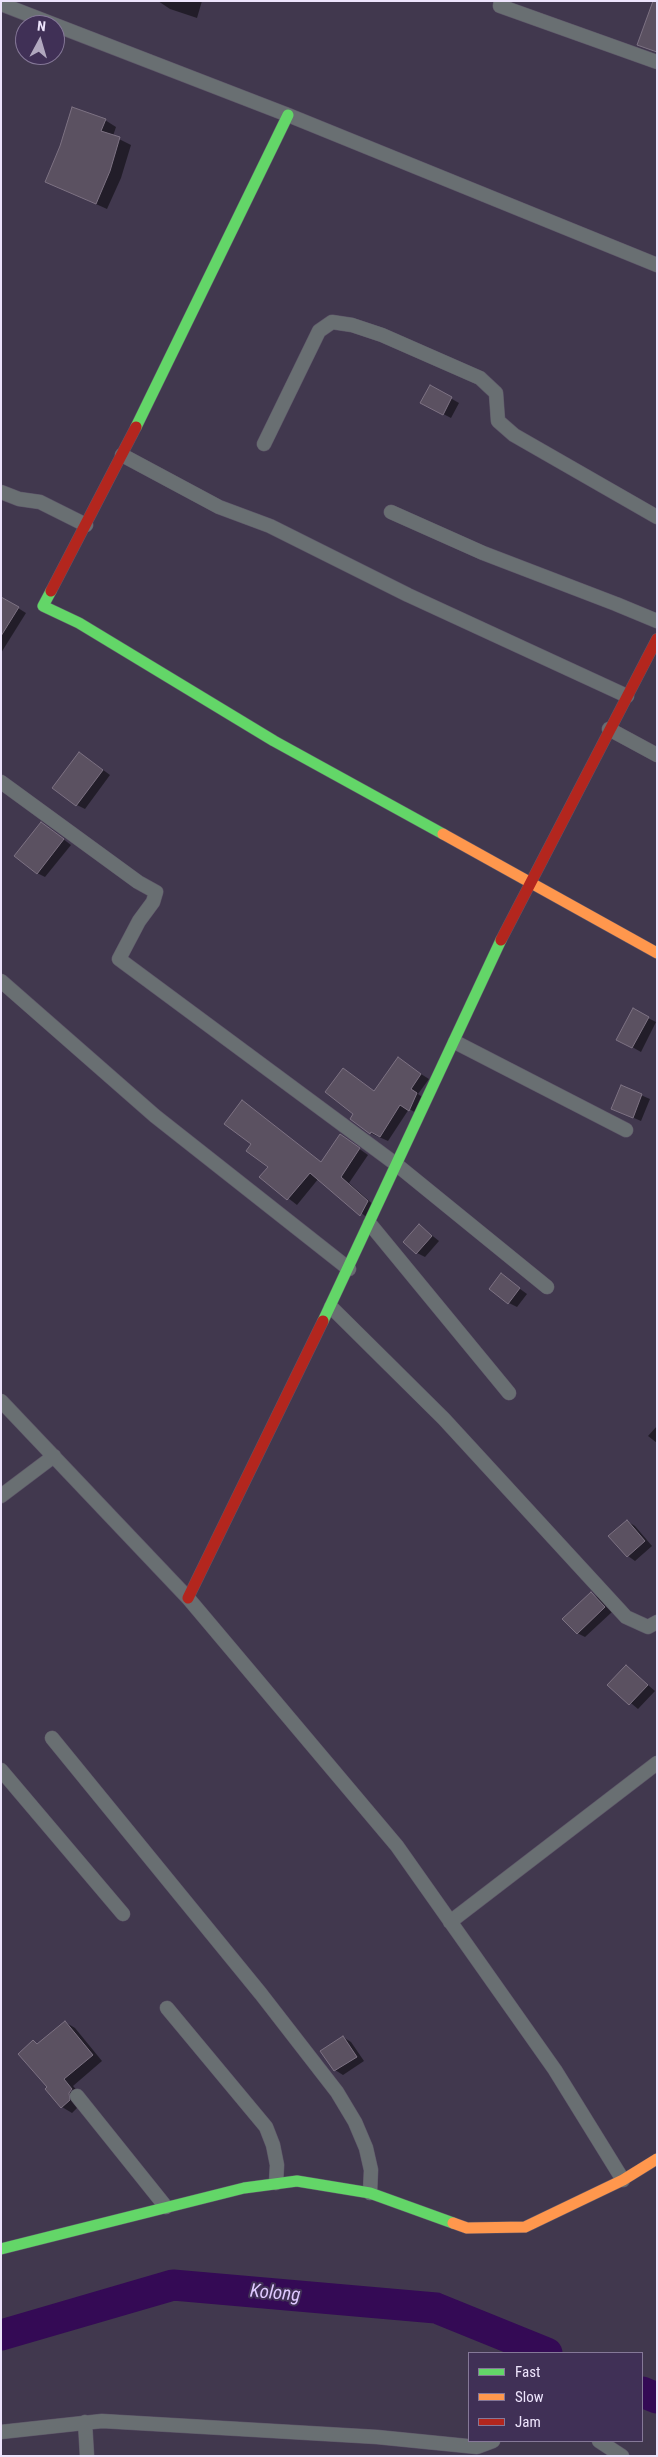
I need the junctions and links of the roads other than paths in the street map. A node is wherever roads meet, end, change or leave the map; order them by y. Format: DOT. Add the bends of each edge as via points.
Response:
graph roads {
  1 [pos="501,1"];
  2 [pos="1,4"];
  3 [pos="657,62"];
  4 [pos="288,115"];
  5 [pos="657,265"];
  6 [pos="264,444"];
  7 [pos="122,455"];
  8 [pos="1,492"];
  9 [pos="391,512"];
  10 [pos="657,517"];
  11 [pos="86,525"];
  12 [pos="657,622"];
  13 [pos="657,639"];
  14 [pos="627,696"];
  15 [pos="609,729"];
  16 [pos="657,755"];
  17 [pos="1,782"];
  18 [pos="532,882"];
  19 [pos="657,953"];
  20 [pos="1,981"];
  21 [pos="455,1042"];
  22 [pos="626,1130"];
  23 [pos="397,1166"];
  24 [pos="370,1224"];
  25 [pos="349,1269"];
  26 [pos="547,1287"];
  27 [pos="331,1307"];
  28 [pos="509,1393"];
  29 [pos="1,1401"];
  30 [pos="54,1456"];
  31 [pos="1,1496"];
  32 [pos="188,1598"];
  33 [pos="657,1622"];
  34 [pos="52,1738"];
  35 [pos="657,1763"];
  36 [pos="1,1770"];
  37 [pos="123,1914"];
  38 [pos="450,1922"];
  39 [pos="168,2008"];
  40 [pos="78,2096"];
  41 [pos="657,2159"];
  42 [pos="623,2180"];
  43 [pos="276,2183"];
  44 [pos="370,2192"];
  45 [pos="166,2207"];
  46 [pos="1,2248"];
  47 [pos="85,2422"];
  48 [pos="1,2432"];
  49 [pos="490,2442"];
  50 [pos="601,2442"];
  51 [pos="471,2451"];
  52 [pos="87,2456"];
  53 [pos="622,2456"];
  1 -- 3 [label="street" via="500,6"];
  2 -- 4 [label="street"];
  4 -- 5 [label="street"];
  4 -- 7 [label="street"];
  6 -- 10 [label="street" via="319,332 332,322 352,325 480,378 496,393 498,421 514,435"];
  7 -- 11 [label="street"];
  7 -- 14 [label="street" via="218,506 270,526 408,595"];
  8 -- 11 [label="street" via="40,502"];
  9 -- 12 [label="street"];
  11 -- 18 [label="street" via="43,606 79,622 274,741"];
  13 -- 14 [label="street"];
  14 -- 15 [label="street"];
  15 -- 16 [label="street"];
  15 -- 18 [label="street"];
  17 -- 23 [label="street" via="156,892 119,959"];
  18 -- 19 [label="street"];
  18 -- 21 [label="street"];
  20 -- 25 [label="street" via="155,1116"];
  21 -- 22 [label="street"];
  21 -- 23 [label="street"];
  23 -- 24 [label="street"];
  23 -- 26 [label="street"];
  24 -- 25 [label="street"];
  24 -- 28 [label="street"];
  25 -- 27 [label="street"];
  27 -- 32 [label="street"];
  27 -- 33 [label="street" via="444,1419 626,1617 648,1627"];
  29 -- 30 [label="street"];
  30 -- 31 [label="street"];
  30 -- 32 [label="street"];
  32 -- 38 [label="street" via="397,1846"];
  34 -- 44 [label="street" via="337,2092 366,2148 371,2170"];
  35 -- 38 [label="street"];
  36 -- 37 [label="street"];
  38 -- 42 [label="street" via="555,2070"];
  39 -- 43 [label="street" via="266,2127 277,2165"];
  40 -- 45 [label="street"];
  41 -- 42 [label="street"];
  42 -- 44 [label="street" via="525,2227 467,2228"];
  43 -- 44 [label="street" via="297,2181"];
  43 -- 45 [label="street"];
  45 -- 46 [label="street"];
  47 -- 48 [label="street"];
  47 -- 51 [label="street" via="102,2420 377,2437"];
  47 -- 52 [label="street"];
  49 -- 51 [label="street"];
  50 -- 53 [label="street"];
}
